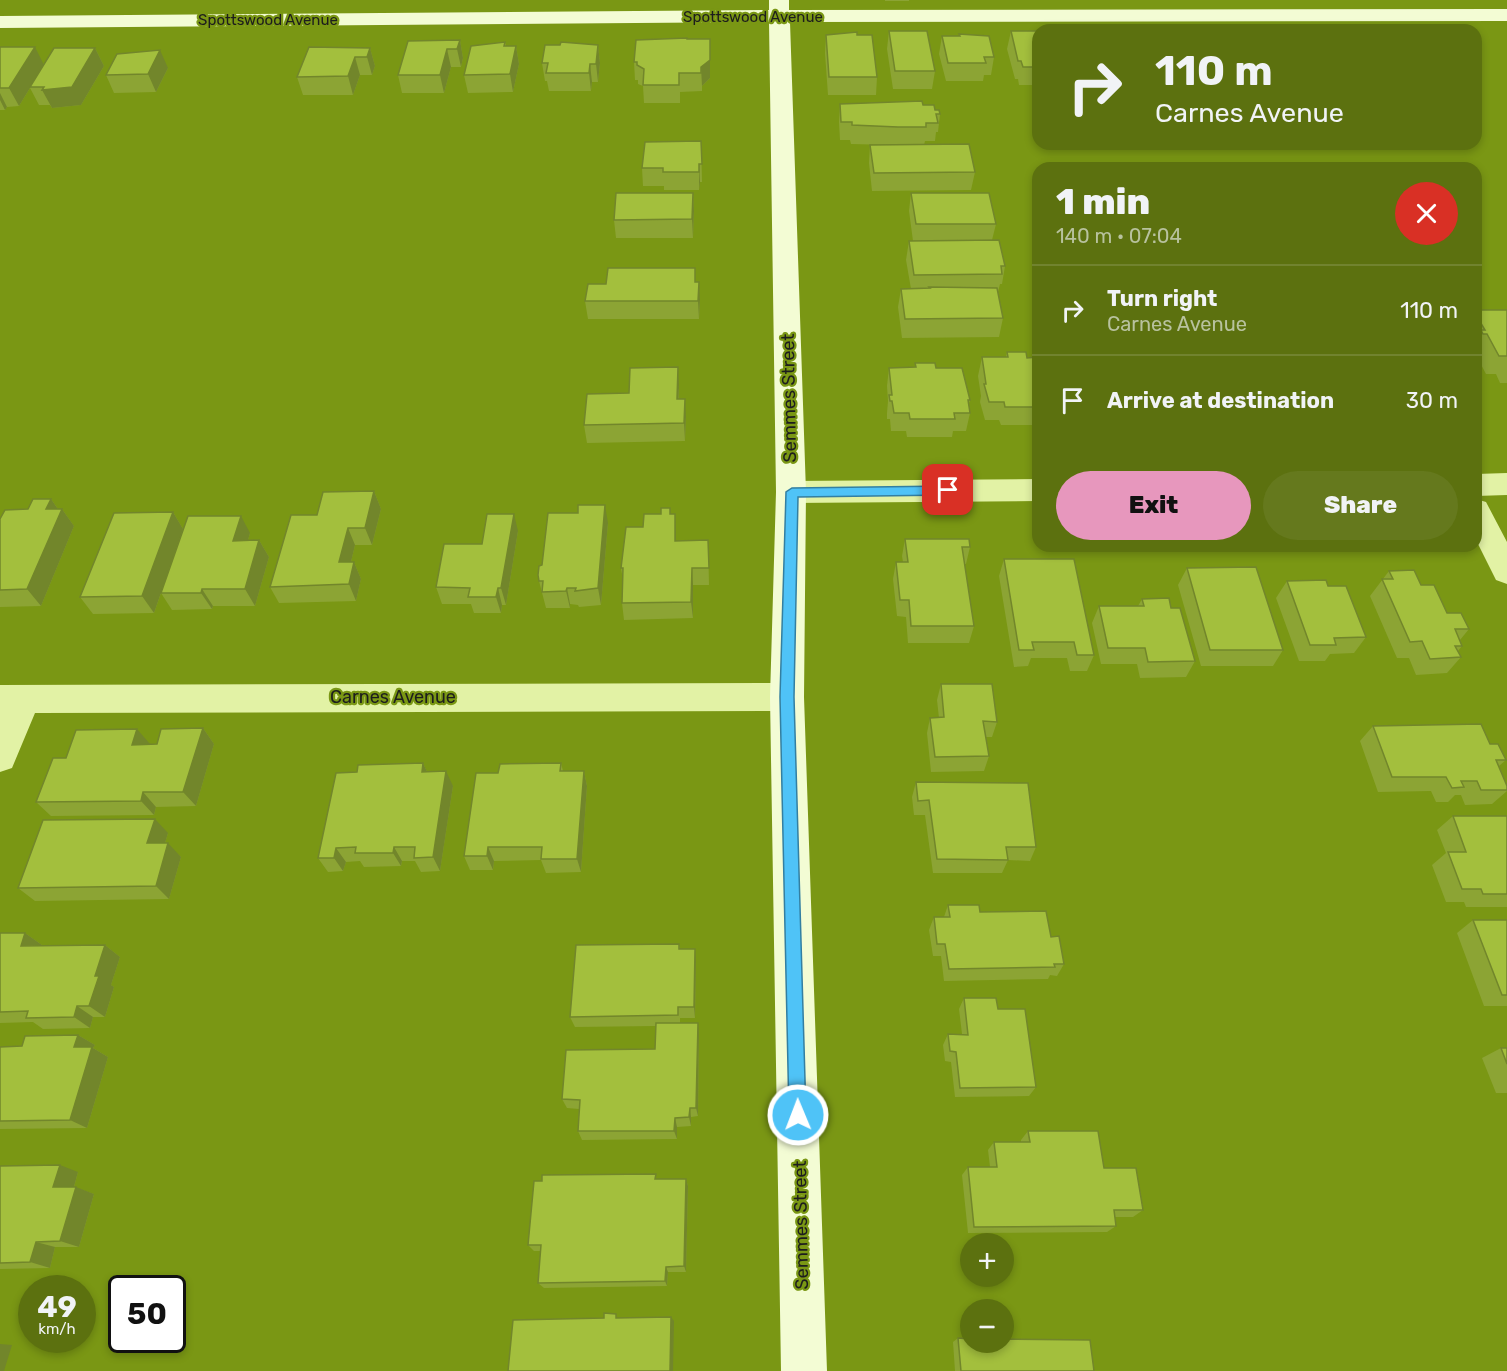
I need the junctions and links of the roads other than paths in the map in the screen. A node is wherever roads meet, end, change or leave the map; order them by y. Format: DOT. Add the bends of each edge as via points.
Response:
graph roads {
  1 [pos="779,8"];
  2 [pos="1507,15"];
  3 [pos="0,22"];
  4 [pos="1507,484"];
  5 [pos="1482,485"];
  6 [pos="1032,490"];
  7 [pos="792,492"];
  8 [pos="1482,522"];
  9 [pos="1507,572"];
  10 [pos="787,697"];
  11 [pos="12,699"];
  12 [pos="0,757"];
  13 [pos="804,1371"];
  1 -- 2 [label="street, Spottswood Avenue"];
  1 -- 3 [label="street, Spottswood Avenue"];
  1 -- 7 [label="street, Semmes Street"];
  4 -- 5 [label="street"];
  6 -- 7 [label="street"];
  7 -- 10 [label="street, Semmes Street"];
  8 -- 9 [label="street"];
  10 -- 11 [label="street, Carnes Avenue"];
  10 -- 13 [label="street, Semmes Street"];
  11 -- 12 [label="street"];
}
